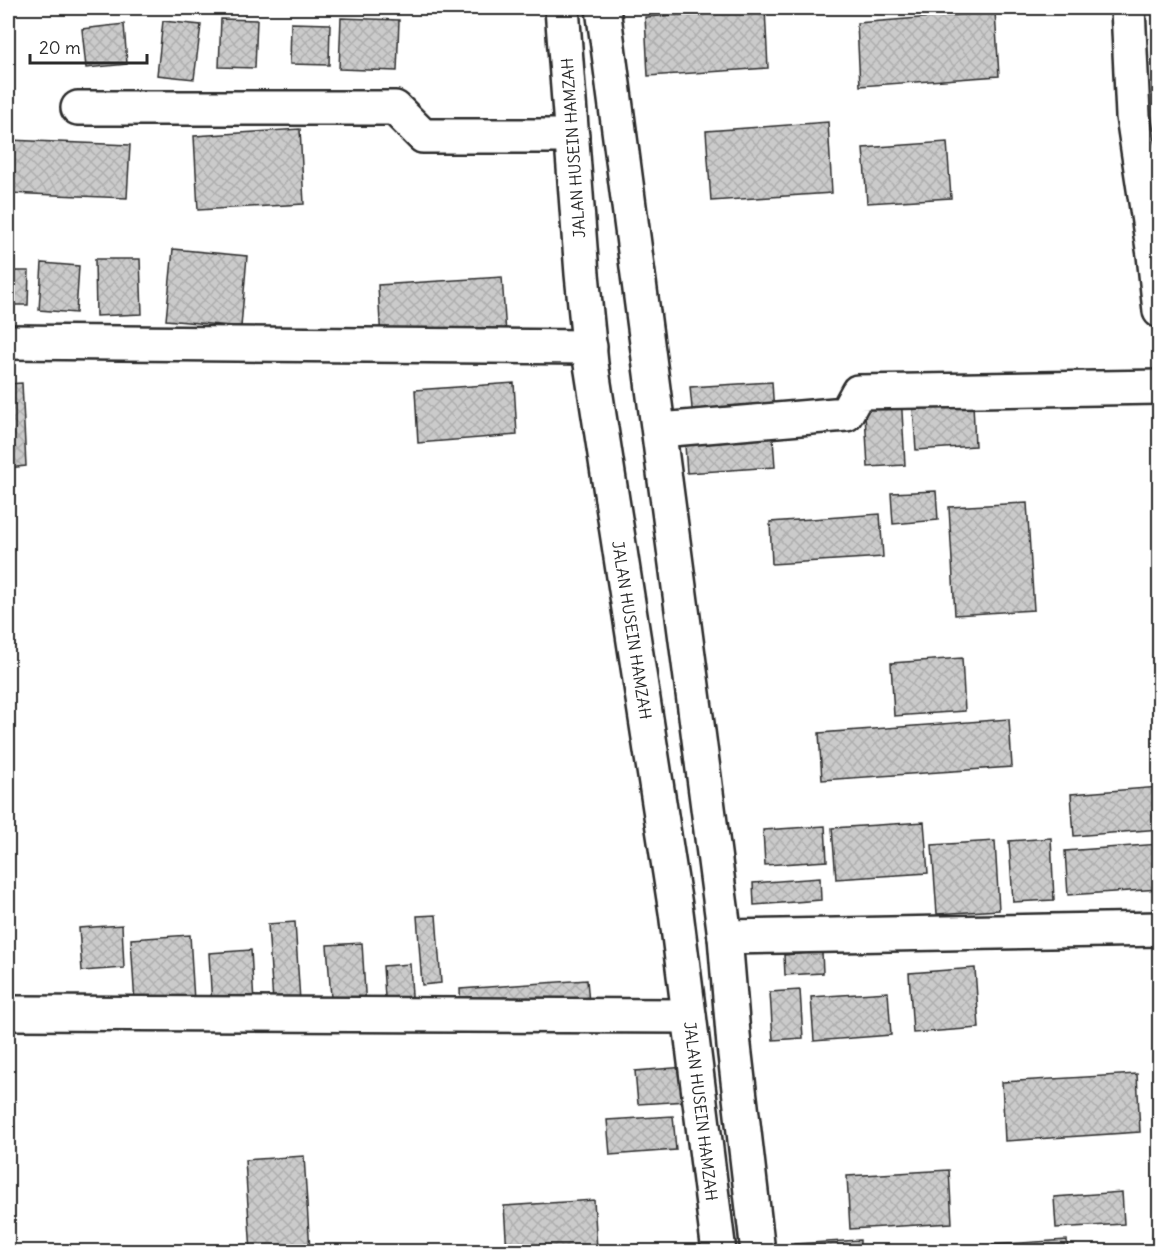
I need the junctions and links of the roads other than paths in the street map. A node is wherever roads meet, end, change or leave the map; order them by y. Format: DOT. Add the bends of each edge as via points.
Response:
graph roads {
  1 [pos="562,8"];
  2 [pos="603,8"];
  3 [pos="1128,8"];
  4 [pos="78,108"];
  5 [pos="1146,115"];
  6 [pos="572,136"];
  7 [pos="1157,255"];
  8 [pos="1160,312"];
  9 [pos="8,342"];
  10 [pos="590,347"];
  11 [pos="1160,387"];
  12 [pos="660,430"];
  13 [pos="1160,929"];
  14 [pos="725,937"];
  15 [pos="8,1013"];
  16 [pos="689,1016"];
  17 [pos="720,1251"];
  18 [pos="758,1251"];
  1 -- 6 [label="street, JALAN HUSEIN HAMZAH"];
  2 -- 12 [label="street"];
  3 -- 5 [label="street"];
  4 -- 6 [label="street" via="395,108 423,136"];
  5 -- 7 [label="street" via="1139,146"];
  6 -- 10 [label="street, JALAN HUSEIN HAMZAH"];
  7 -- 8 [label="street"];
  9 -- 10 [label="street"];
  10 -- 16 [label="street, JALAN HUSEIN HAMZAH"];
  11 -- 12 [label="street" via="858,392 846,414"];
  12 -- 14 [label="street"];
  13 -- 14 [label="street"];
  14 -- 18 [label="street"];
  15 -- 16 [label="street"];
  16 -- 17 [label="street, JALAN HUSEIN HAMZAH"];
}
